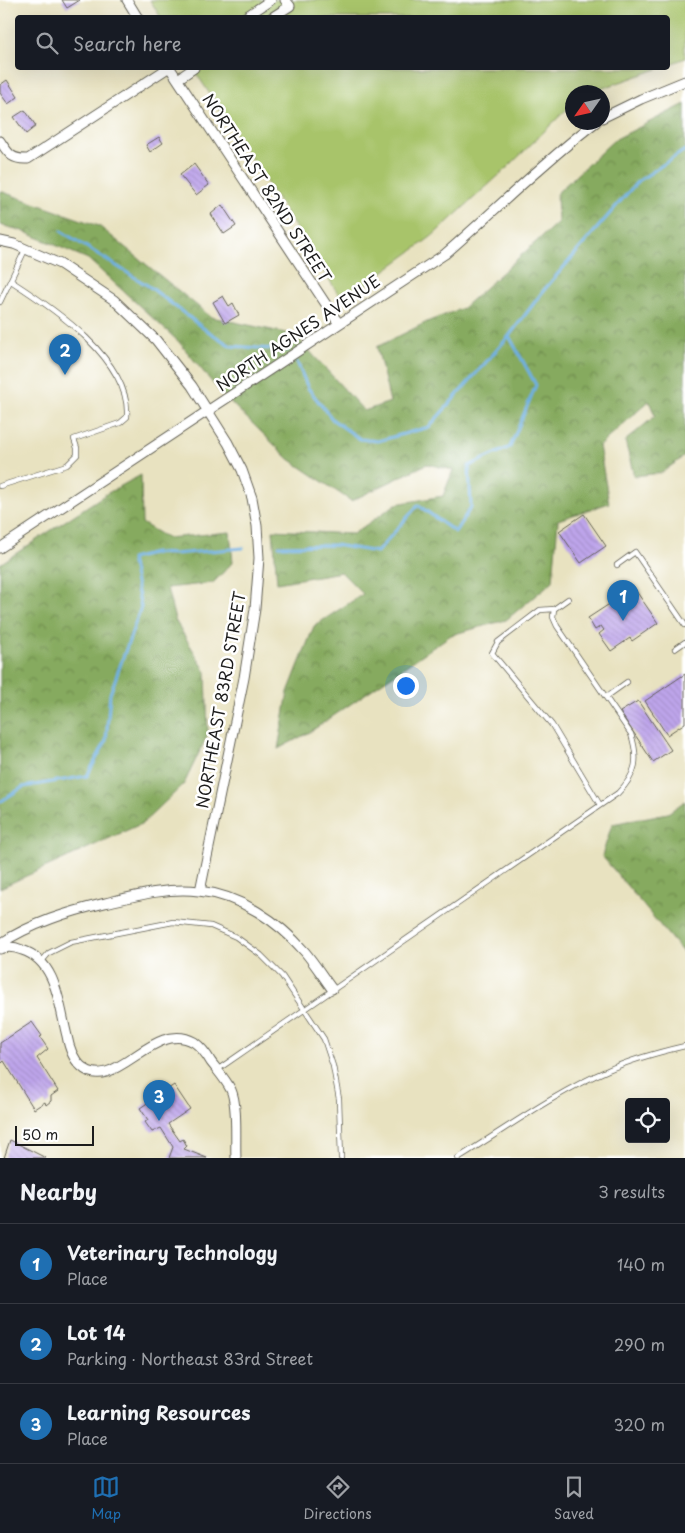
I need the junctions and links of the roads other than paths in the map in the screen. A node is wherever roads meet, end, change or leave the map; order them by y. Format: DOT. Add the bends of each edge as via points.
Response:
graph roads {
  1 [pos="127,0"];
  2 [pos="260,0"];
  3 [pos="271,0"];
  4 [pos="287,3"];
  5 [pos="255,10"];
  6 [pos="136,15"];
  7 [pos="248,15"];
  8 [pos="274,15"];
  9 [pos="166,70"];
  10 [pos="171,70"];
  11 [pos="191,70"];
  12 [pos="178,79"];
  13 [pos="685,81"];
  14 [pos="610,114"];
  15 [pos="586,130"];
  16 [pos="0,140"];
  17 [pos="0,241"];
  18 [pos="26,249"];
  19 [pos="11,281"];
  20 [pos="0,302"];
  21 [pos="338,324"];
  22 [pos="207,412"];
  23 [pos="0,486"];
  24 [pos="0,548"];
  25 [pos="618,565"];
  26 [pos="568,599"];
  27 [pos="554,609"];
  28 [pos="685,625"];
  29 [pos="685,642"];
  30 [pos="675,649"];
  31 [pos="627,682"];
  32 [pos="606,697"];
  33 [pos="600,805"];
  34 [pos="200,891"];
  35 [pos="0,944"];
  36 [pos="0,949"];
  37 [pos="42,961"];
  38 [pos="332,989"];
  39 [pos="304,1009"];
  40 [pos="685,1046"];
  41 [pos="217,1070"];
  42 [pos="236,1158"];
  43 [pos="341,1158"];
  44 [pos="458,1158"];
  1 -- 6 [label="street"];
  2 -- 5 [label="street"];
  3 -- 5 [label="street"];
  4 -- 8 [label="street"];
  5 -- 7 [label="street"];
  9 -- 16 [label="street" via="28,159 13,157"];
  10 -- 12 [label="street, NORTHEAST 82ND STREET"];
  11 -- 12 [label="street"];
  12 -- 21 [label="street, NORTHEAST 82ND STREET"];
  13 -- 14 [label="street"];
  15 -- 21 [label="street, NORTH AGNES AVENUE" via="445,254"];
  17 -- 18 [label="street, NORTHEAST 83RD STREET"];
  18 -- 19 [label="lane"];
  18 -- 22 [label="street, NORTHEAST 83RD STREET" via="60,264 114,300 156,340 192,386"];
  19 -- 20 [label="lane"];
  19 -- 23 [label="lane" via="48,305 94,344 114,373 128,408 127,417 120,423 74,439 77,455 67,465"];
  21 -- 22 [label="street, NORTH AGNES AVENUE"];
  22 -- 24 [label="street, NORTH AGNES AVENUE"];
  22 -- 34 [label="street, NORTHEAST 83RD STREET" via="228,443 252,498 258,526 259,558 244,678"];
  25 -- 28 [label="lane" via="635,552"];
  26 -- 27 [label="lane"];
  27 -- 32 [label="lane" via="557,626"];
  27 -- 33 [label="lane" via="540,610 498,642 492,653 552,725"];
  29 -- 30 [label="lane"];
  31 -- 32 [label="lane"];
  32 -- 33 [label="lane" via="631,734 636,761 627,784"];
  33 -- 38 [label="lane"];
  34 -- 35 [label="street" via="159,892 73,911 15,934"];
  34 -- 38 [label="street" via="221,896 265,916 306,953"];
  36 -- 37 [label="street" via="18,948"];
  37 -- 39 [label="lane" via="60,946 102,935 173,922 210,926 236,937 261,955 282,976"];
  37 -- 41 [label="street" via="54,984 69,1047 82,1068 104,1073 115,1070 148,1047 171,1037 195,1042"];
  38 -- 39 [label="lane"];
  39 -- 41 [label="lane"];
  39 -- 43 [label="lane" via="324,1039 333,1066 339,1099"];
  40 -- 44 [label="lane" via="608,1070 565,1092"];
  41 -- 42 [label="street" via="231,1090 234,1101"];
}
